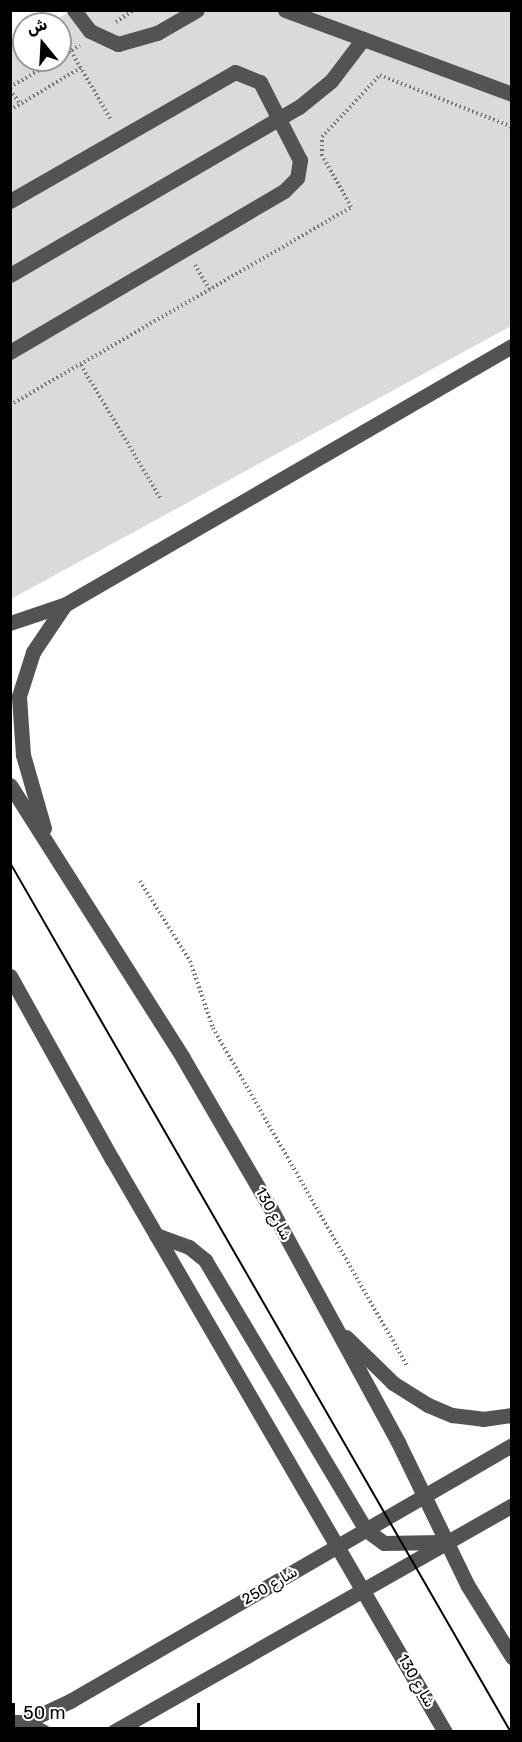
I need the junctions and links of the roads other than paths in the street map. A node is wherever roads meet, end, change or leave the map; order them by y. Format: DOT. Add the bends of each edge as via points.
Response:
graph roads {
  1 [pos="74,10"];
  2 [pos="197,10"];
  3 [pos="285,10"];
  4 [pos="363,39"];
  5 [pos="512,94"];
  6 [pos="281,118"];
  7 [pos="10,201"];
  8 [pos="10,275"];
  9 [pos="512,346"];
  10 [pos="10,352"];
  11 [pos="66,604"];
  12 [pos="10,623"];
  13 [pos="10,785"];
  14 [pos="49,843"];
  15 [pos="10,976"];
  16 [pos="156,1235"];
  17 [pos="335,1326"];
  18 [pos="512,1415"];
  19 [pos="512,1445"];
  20 [pos="423,1496"];
  21 [pos="512,1505"];
  22 [pos="366,1530"];
  23 [pos="446,1542"];
  24 [pos="336,1547"];
  25 [pos="362,1590"];
  26 [pos="512,1657"];
  27 [pos="17,1720"];
  28 [pos="44,1731"];
  29 [pos="113,1731"];
  30 [pos="445,1731"];
  1 -- 2 [label="street" via="90,31 118,44 157,33"];
  3 -- 4 [label="street"];
  4 -- 5 [label="street"];
  4 -- 6 [label="street" via="320,92"];
  6 -- 7 [label="street" via="260,82 235,72"];
  6 -- 8 [label="street"];
  6 -- 10 [label="street" via="298,151 297,178 284,191"];
  9 -- 11 [label="street"];
  11 -- 12 [label="street"];
  11 -- 14 [label="street" via="33,652 19,696 23,755"];
  13 -- 14 [label="street, شارع 130"];
  14 -- 17 [label="street, شارع 130" via="183,1058"];
  15 -- 16 [label="street, شارع 130"];
  16 -- 22 [label="street" via="189,1247 205,1260"];
  16 -- 24 [label="street, شارع 130"];
  17 -- 18 [label="street" via="393,1383 428,1405 452,1415 483,1419"];
  17 -- 20 [label="street, شارع 130"];
  19 -- 20 [label="street, شارع 250"];
  20 -- 22 [label="street, شارع 250"];
  20 -- 23 [label="street, شارع 130"];
  21 -- 23 [label="street"];
  22 -- 23 [label="street" via="384,1543"];
  22 -- 24 [label="street, شارع 250"];
  23 -- 25 [label="street"];
  23 -- 26 [label="street, شارع 130"];
  24 -- 25 [label="street, شارع 130"];
  24 -- 27 [label="street, شارع 250" via="70,1701"];
  25 -- 29 [label="street"];
  25 -- 30 [label="street, شارع 130"];
  27 -- 28 [label="street"];
}
